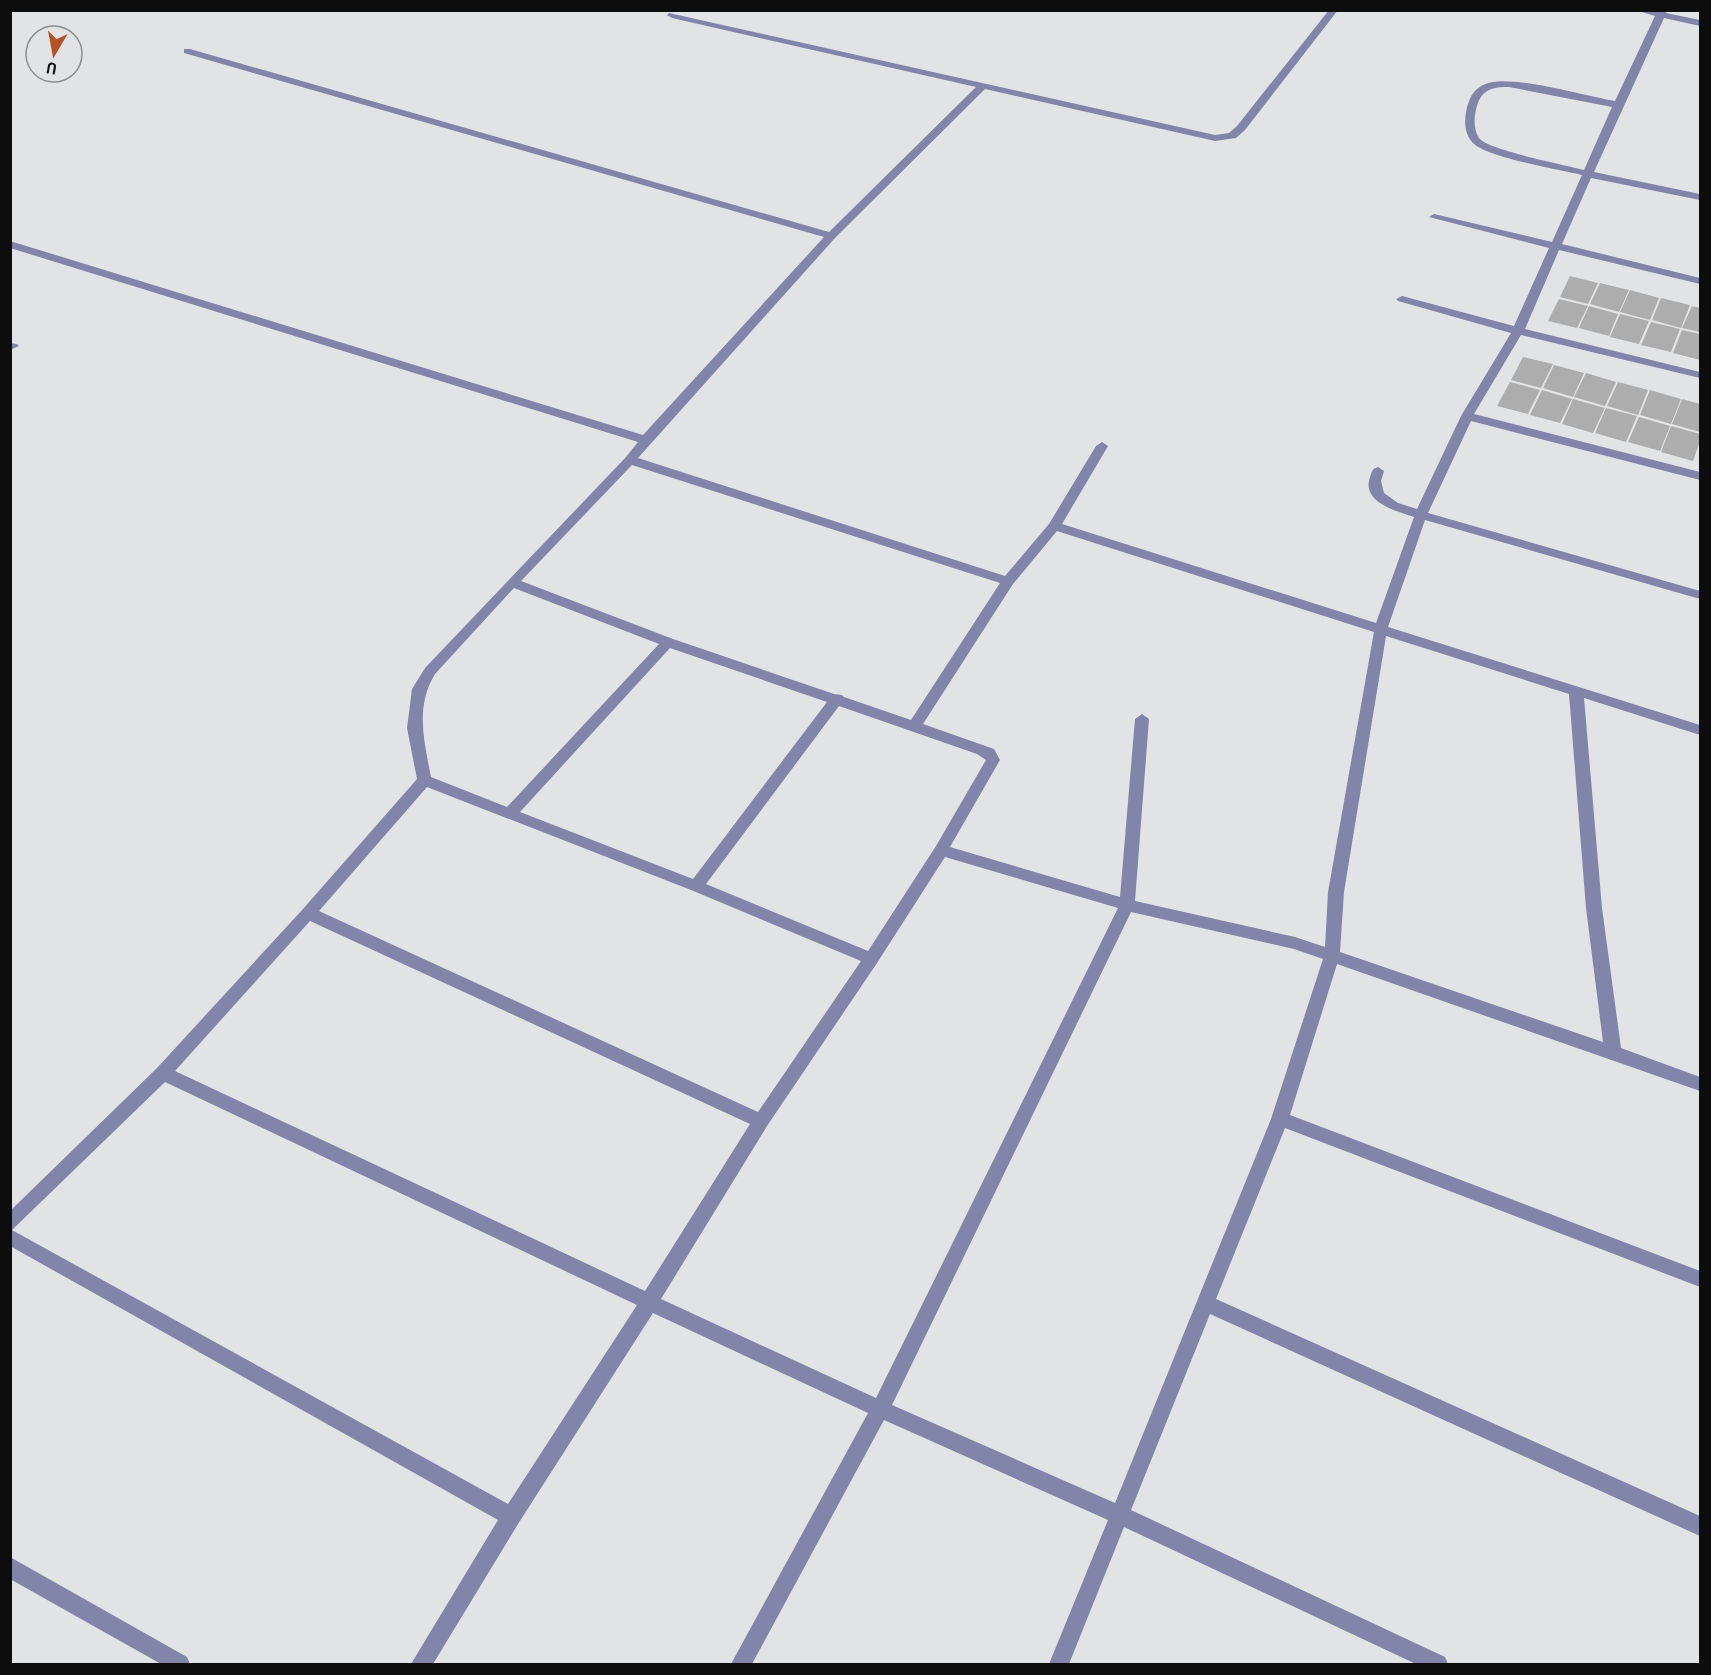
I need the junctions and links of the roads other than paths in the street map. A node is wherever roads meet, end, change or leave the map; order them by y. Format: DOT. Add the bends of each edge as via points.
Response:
graph roads {
  1 [pos="1334,10"];
  2 [pos="1639,10"];
  3 [pos="1662,13"];
  4 [pos="672,15"];
  5 [pos="1701,23"];
  6 [pos="187,51"];
  7 [pos="981,87"];
  8 [pos="1618,105"];
  9 [pos="1589,174"];
  10 [pos="1701,197"];
  11 [pos="1434,217"];
  12 [pos="831,236"];
  13 [pos="10,244"];
  14 [pos="1556,247"];
  15 [pos="1701,281"];
  16 [pos="1402,299"];
  17 [pos="1518,330"];
  18 [pos="1701,375"];
  19 [pos="1467,416"];
  20 [pos="645,440"];
  21 [pos="1102,446"];
  22 [pos="630,460"];
  23 [pos="1378,471"];
  24 [pos="1701,476"];
  25 [pos="1421,515"];
  26 [pos="1054,526"];
  27 [pos="1008,581"];
  28 [pos="512,582"];
  29 [pos="1701,594"];
  30 [pos="1382,628"];
  31 [pos="668,642"];
  32 [pos="1576,692"];
  33 [pos="837,698"];
  34 [pos="1142,719"];
  35 [pos="915,725"];
  36 [pos="1701,730"];
  37 [pos="424,780"];
  38 [pos="509,814"];
  39 [pos="941,850"];
  40 [pos="696,886"];
  41 [pos="1127,905"];
  42 [pos="308,913"];
  43 [pos="1332,955"];
  44 [pos="871,959"];
  45 [pos="1613,1052"];
  46 [pos="163,1073"];
  47 [pos="1701,1084"];
  48 [pos="1280,1119"];
  49 [pos="761,1121"];
  50 [pos="10,1223"];
  51 [pos="10,1237"];
  52 [pos="1701,1279"];
  53 [pos="649,1302"];
  54 [pos="1206,1303"];
  55 [pos="880,1409"];
  56 [pos="1120,1515"];
  57 [pos="511,1517"];
  58 [pos="1701,1526"];
  59 [pos="10,1567"];
  60 [pos="180,1665"];
  61 [pos="421,1665"];
  62 [pos="741,1665"];
  63 [pos="1059,1665"];
  64 [pos="1438,1665"];
  1 -- 7 [label="street" via="1232,136 1215,138"];
  2 -- 3 [label="street"];
  3 -- 5 [label="street"];
  3 -- 8 [label="street"];
  4 -- 7 [label="street"];
  6 -- 12 [label="street"];
  7 -- 12 [label="street"];
  8 -- 9 [label="street"];
  8 -- 9 [label="street" via="1509,84 1491,85 1474,100 1471,135 1486,148"];
  9 -- 10 [label="street"];
  9 -- 14 [label="street"];
  11 -- 14 [label="street"];
  12 -- 20 [label="street"];
  13 -- 20 [label="street"];
  14 -- 15 [label="street"];
  14 -- 17 [label="street"];
  16 -- 17 [label="street"];
  17 -- 18 [label="street"];
  17 -- 19 [label="street"];
  19 -- 24 [label="street"];
  19 -- 25 [label="street"];
  20 -- 22 [label="street"];
  21 -- 26 [label="street"];
  22 -- 27 [label="street"];
  22 -- 28 [label="street"];
  23 -- 25 [label="street" via="1373,480 1374,491 1380,498"];
  25 -- 29 [label="street"];
  25 -- 30 [label="street"];
  26 -- 27 [label="street"];
  26 -- 30 [label="street"];
  27 -- 35 [label="street"];
  28 -- 31 [label="street"];
  28 -- 37 [label="street" via="418,689 414,728"];
  30 -- 32 [label="street"];
  30 -- 43 [label="street" via="1336,892"];
  31 -- 33 [label="street"];
  31 -- 38 [label="street"];
  32 -- 36 [label="street"];
  32 -- 45 [label="street" via="1594,908"];
  33 -- 35 [label="street"];
  33 -- 40 [label="street"];
  34 -- 41 [label="street"];
  35 -- 39 [label="street" via="989,753 993,760"];
  37 -- 38 [label="street"];
  37 -- 42 [label="street"];
  38 -- 40 [label="street"];
  39 -- 41 [label="street"];
  39 -- 44 [label="street"];
  40 -- 44 [label="street"];
  41 -- 43 [label="street"];
  41 -- 55 [label="street"];
  42 -- 46 [label="street"];
  42 -- 49 [label="street"];
  43 -- 45 [label="street"];
  43 -- 48 [label="street"];
  44 -- 49 [label="street"];
  45 -- 47 [label="street"];
  46 -- 50 [label="street"];
  46 -- 53 [label="street"];
  48 -- 52 [label="street"];
  48 -- 54 [label="street"];
  49 -- 53 [label="street"];
  51 -- 57 [label="street"];
  53 -- 55 [label="street"];
  53 -- 57 [label="street"];
  54 -- 56 [label="street"];
  54 -- 58 [label="street"];
  55 -- 56 [label="street"];
  55 -- 62 [label="street"];
  56 -- 63 [label="street"];
  56 -- 64 [label="street"];
  57 -- 61 [label="street"];
  59 -- 60 [label="street"];
}
